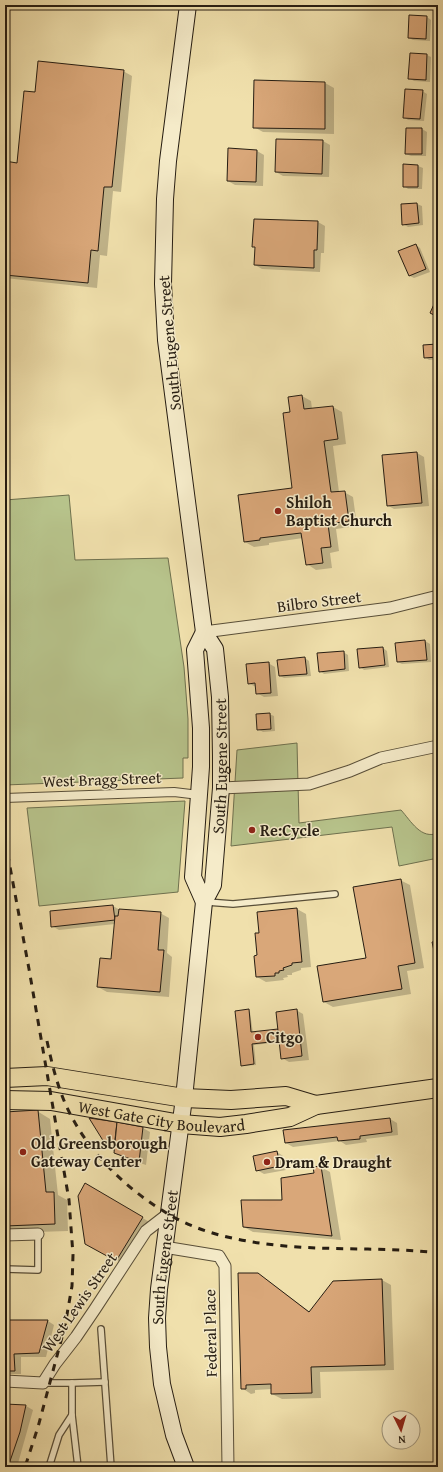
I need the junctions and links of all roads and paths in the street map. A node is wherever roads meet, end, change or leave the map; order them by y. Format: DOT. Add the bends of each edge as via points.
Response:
graph roads {
  1 [pos="188,5"];
  2 [pos="438,596"];
  3 [pos="204,632"];
  4 [pos="438,746"];
  5 [pos="221,788"];
  6 [pos="199,795"];
  7 [pos="5,798"];
  8 [pos="335,894"];
  9 [pos="204,902"];
  10 [pos="5,1078"];
  11 [pos="438,1088"];
  12 [pos="184,1098"];
  13 [pos="5,1100"];
  14 [pos="316,1105"];
  15 [pos="181,1124"];
  16 [pos="168,1214"];
  17 [pos="38,1234"];
  18 [pos="5,1235"];
  19 [pos="164,1247"];
  20 [pos="5,1269"];
  21 [pos="101,1329"];
  22 [pos="5,1381"];
  23 [pos="72,1382"];
  24 [pos="105,1382"];
  25 [pos="43,1383"];
  26 [pos="72,1415"];
  27 [pos="185,1465"];
  28 [pos="49,1467"];
  29 [pos="78,1467"];
  30 [pos="111,1467"];
  31 [pos="228,1467"];
  1 -- 3 [label="main road, South Eugene Street" via="168,160 163,284 166,340"];
  2 -- 3 [label="street, Bilbro Street" via="390,608"];
  3 -- 5 [label="main road, South Eugene Street" via="215,649 220,705"];
  3 -- 6 [label="main road, South Eugene Street" via="195,650 201,728"];
  4 -- 5 [label="street" via="381,758 309,784"];
  5 -- 9 [label="main road, South Eugene Street" via="213,886"];
  6 -- 7 [label="street, West Bragg Street" via="174,792"];
  6 -- 9 [label="main road, South Eugene Street" via="193,877"];
  8 -- 9 [label="lane" via="233,904"];
  9 -- 12 [label="main road, South Eugene Street"];
  10 -- 12 [label="main road, West Gate City Boulevard" via="47,1076"];
  11 -- 14 [label="main road, West Gate City Boulevard"];
  12 -- 14 [label="main road, West Gate City Boulevard" via="231,1100 286,1096"];
  12 -- 15 [label="main road, South Eugene Street"];
  13 -- 15 [label="main road, West Gate City Boulevard" via="51,1101"];
  14 -- 15 [label="main road, West Gate City Boulevard" via="290,1117 246,1124"];
  15 -- 16 [label="main road, South Eugene Street"];
  16 -- 19 [label="main road, South Eugene Street"];
  16 -- 25 [label="street, West Lewis Street" via="146,1231 95,1310"];
  17 -- 18 [label="street"];
  17 -- 20 [label="lane" via="38,1270"];
  19 -- 27 [label="main road, South Eugene Street" via="159,1289 158,1347 168,1413"];
  19 -- 31 [label="street, Federal Place" via="219,1256 225,1266"];
  21 -- 24 [label="lane"];
  22 -- 25 [label="street"];
  23 -- 24 [label="lane"];
  23 -- 25 [label="lane"];
  23 -- 26 [label="lane"];
  24 -- 30 [label="lane"];
  26 -- 28 [label="lane" via="59,1435"];
  26 -- 29 [label="lane"];
}
